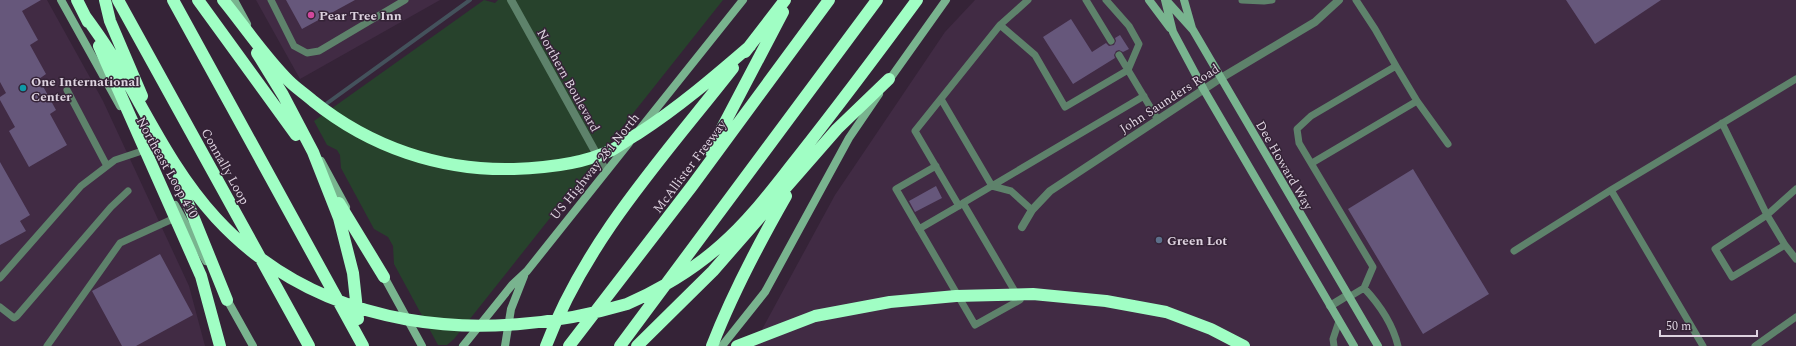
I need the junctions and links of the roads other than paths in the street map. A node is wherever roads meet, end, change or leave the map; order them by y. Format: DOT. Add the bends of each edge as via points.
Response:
graph roads {
  1 [pos="61,0"];
  2 [pos="77,0"];
  3 [pos="105,0"];
  4 [pos="118,0"];
  5 [pos="173,0"];
  6 [pos="198,0"];
  7 [pos="223,0"];
  8 [pos="234,0"];
  9 [pos="271,0"];
  10 [pos="405,0"];
  11 [pos="511,0"];
  12 [pos="743,0"];
  13 [pos="785,0"];
  14 [pos="789,0"];
  15 [pos="829,0"];
  16 [pos="877,0"];
  17 [pos="917,0"];
  18 [pos="946,0"];
  19 [pos="1028,0"];
  20 [pos="1086,0"];
  21 [pos="1106,0"];
  22 [pos="1149,0"];
  23 [pos="1166,0"];
  24 [pos="1184,0"];
  25 [pos="1242,0"];
  26 [pos="1272,0"];
  27 [pos="1339,0"];
  28 [pos="1356,0"];
  29 [pos="85,16"];
  30 [pos="1000,25"];
  31 [pos="1193,30"];
  32 [pos="1173,32"];
  33 [pos="1110,41"];
  34 [pos="750,46"];
  35 [pos="1119,55"];
  36 [pos="1396,66"];
  37 [pos="1128,70"];
  38 [pos="1221,78"];
  39 [pos="1796,78"];
  40 [pos="889,79"];
  41 [pos="67,90"];
  42 [pos="1204,90"];
  43 [pos="1144,96"];
  44 [pos="941,99"];
  45 [pos="1416,101"];
  46 [pos="831,115"];
  47 [pos="1158,120"];
  48 [pos="1722,123"];
  49 [pos="1448,144"];
  50 [pos="145,150"];
  51 [pos="1312,163"];
  52 [pos="107,166"];
  53 [pos="936,166"];
  54 [pos="606,171"];
  55 [pos="692,186"];
  56 [pos="992,186"];
  57 [pos="1796,189"];
  58 [pos="1610,190"];
  59 [pos="128,192"];
  60 [pos="961,204"];
  61 [pos="1032,210"];
  62 [pos="1767,215"];
  63 [pos="181,216"];
  64 [pos="1022,227"];
  65 [pos="919,229"];
  66 [pos="1785,245"];
  67 [pos="1514,251"];
  68 [pos="1796,259"];
  69 [pos="527,271"];
  70 [pos="384,277"];
  71 [pos="0,278"];
  72 [pos="1364,288"];
  73 [pos="1348,296"];
  74 [pos="227,300"];
  75 [pos="1330,306"];
  76 [pos="0,307"];
  77 [pos="1796,317"];
  78 [pos="1339,321"];
  79 [pos="47,346"];
  80 [pos="220,346"];
  81 [pos="253,346"];
  82 [pos="309,346"];
  83 [pos="362,346"];
  84 [pos="422,346"];
  85 [pos="463,346"];
  86 [pos="505,346"];
  87 [pos="546,346"];
  88 [pos="569,346"];
  89 [pos="620,346"];
  90 [pos="637,346"];
  91 [pos="712,346"];
  92 [pos="722,346"];
  93 [pos="737,346"];
  94 [pos="1244,346"];
  95 [pos="1334,346"];
  96 [pos="1354,346"];
  97 [pos="1378,346"];
  98 [pos="1398,346"];
  99 [pos="1703,346"];
  100 [pos="1755,346"];
  1 -- 50 [label="main road, Northeast Loop 410"];
  2 -- 29 [label="highway"];
  3 -- 74 [label="highway" via="110,21 178,177"];
  4 -- 82 [label="highway, Connally Loop"];
  5 -- 83 [label="highway"];
  6 -- 70 [label="highway" via="289,124"];
  7 -- 34 [label="highway" via="290,82 344,124 377,141 429,161 476,169 528,168 561,164 612,150 657,121"];
  7 -- 83 [label="highway" via="283,95 314,152 339,218 353,273"];
  8 -- 70 [label="main road"];
  9 -- 10 [label="lane" via="294,46 307,53 319,51"];
  11 -- 54 [label="street, Northern Boulevard"];
  12 -- 54 [label="main road, US Highway 281 North"];
  13 -- 34 [label="highway"];
  14 -- 55 [label="highway"];
  15 -- 55 [label="highway, McAllister Freeway"];
  16 -- 89 [label="highway"];
  17 -- 46 [label="highway"];
  18 -- 40 [label="main road"];
  19 -- 30 [label="lane"];
  20 -- 33 [label="lane"];
  21 -- 37 [label="lane" via="1129,26 1139,44"];
  22 -- 32 [label="main road"];
  23 -- 31 [label="main road, Dee Howard Way"];
  23 -- 32 [label="main road, Dee Howard Way"];
  24 -- 31 [label="main road"];
  25 -- 26 [label="lane"];
  27 -- 38 [label="street, John Saunders Road" via="1315,22"];
  28 -- 36 [label="lane"];
  29 -- 46 [label="highway" via="116,61 177,169 202,202 232,234 269,265 306,289 351,310 417,330 488,335 540,331 588,319 650,293 689,271 737,231"];
  29 -- 80 [label="highway" via="201,276"];
  30 -- 37 [label="lane" via="1035,55 1065,107"];
  30 -- 44 [label="lane"];
  31 -- 38 [label="main road, Dee Howard Way"];
  32 -- 42 [label="main road, Dee Howard Way"];
  34 -- 87 [label="highway" via="610,224 558,314"];
  35 -- 37 [label="lane"];
  36 -- 45 [label="lane"];
  36 -- 51 [label="lane" via="1311,116 1297,129 1299,143"];
  37 -- 43 [label="lane"];
  38 -- 42 [label="street, John Saunders Road"];
  38 -- 73 [label="main road, Dee Howard Way"];
  39 -- 48 [label="lane"];
  40 -- 90 [label="highway" via="837,129 713,271"];
  40 -- 92 [label="main road" via="849,138 765,292"];
  41 -- 52 [label="lane"];
  42 -- 47 [label="street, John Saunders Road"];
  42 -- 75 [label="main road, Dee Howard Way"];
  43 -- 47 [label="lane"];
  43 -- 56 [label="lane"];
  44 -- 53 [label="lane" via="915,131"];
  44 -- 56 [label="lane"];
  45 -- 49 [label="lane"];
  45 -- 51 [label="lane"];
  46 -- 91 [label="highway" via="762,239 727,308"];
  47 -- 61 [label="street, John Saunders Road" via="1050,191"];
  48 -- 58 [label="lane"];
  48 -- 62 [label="lane"];
  50 -- 52 [label="lane" via="115,160"];
  50 -- 63 [label="main road, Northeast Loop 410"];
  51 -- 72 [label="lane" via="1374,267"];
  52 -- 71 [label="lane" via="81,186"];
  53 -- 60 [label="lane"];
  53 -- 65 [label="lane" via="896,189"];
  54 -- 69 [label="main road, US Highway 281 North"];
  55 -- 88 [label="highway, McAllister Freeway"];
  56 -- 60 [label="lane"];
  56 -- 61 [label="lane" via="1011,191"];
  57 -- 62 [label="lane"];
  58 -- 67 [label="lane"];
  58 -- 99 [label="lane"];
  59 -- 76 [label="lane" via="111,207 17,316 14,318"];
  60 -- 65 [label="lane"];
  60 -- 65 [label="lane" via="1020,300 974,325"];
  61 -- 64 [label="street, John Saunders Road"];
  62 -- 66 [label="lane"];
  62 -- 66 [label="lane" via="1715,249 1732,277"];
  63 -- 74 [label="main road, Northeast Loop 410"];
  63 -- 79 [label="lane" via="120,243"];
  66 -- 68 [label="lane"];
  69 -- 85 [label="main road, US Highway 281 North" via="512,285"];
  69 -- 86 [label="main road" via="511,309"];
  70 -- 84 [label="main road"];
  72 -- 73 [label="lane"];
  72 -- 98 [label="lane" via="1376,300 1396,336"];
  73 -- 75 [label="street"];
  73 -- 97 [label="main road, Dee Howard Way"];
  74 -- 81 [label="main road, Northeast Loop 410"];
  75 -- 78 [label="main road, Dee Howard Way"];
  77 -- 100 [label="lane"];
  78 -- 95 [label="lane" via="1333,339"];
  78 -- 96 [label="main road, Dee Howard Way"];
  93 -- 94 [label="highway" via="815,316 890,302 956,296 1033,294 1166,312 1211,328"];
}
